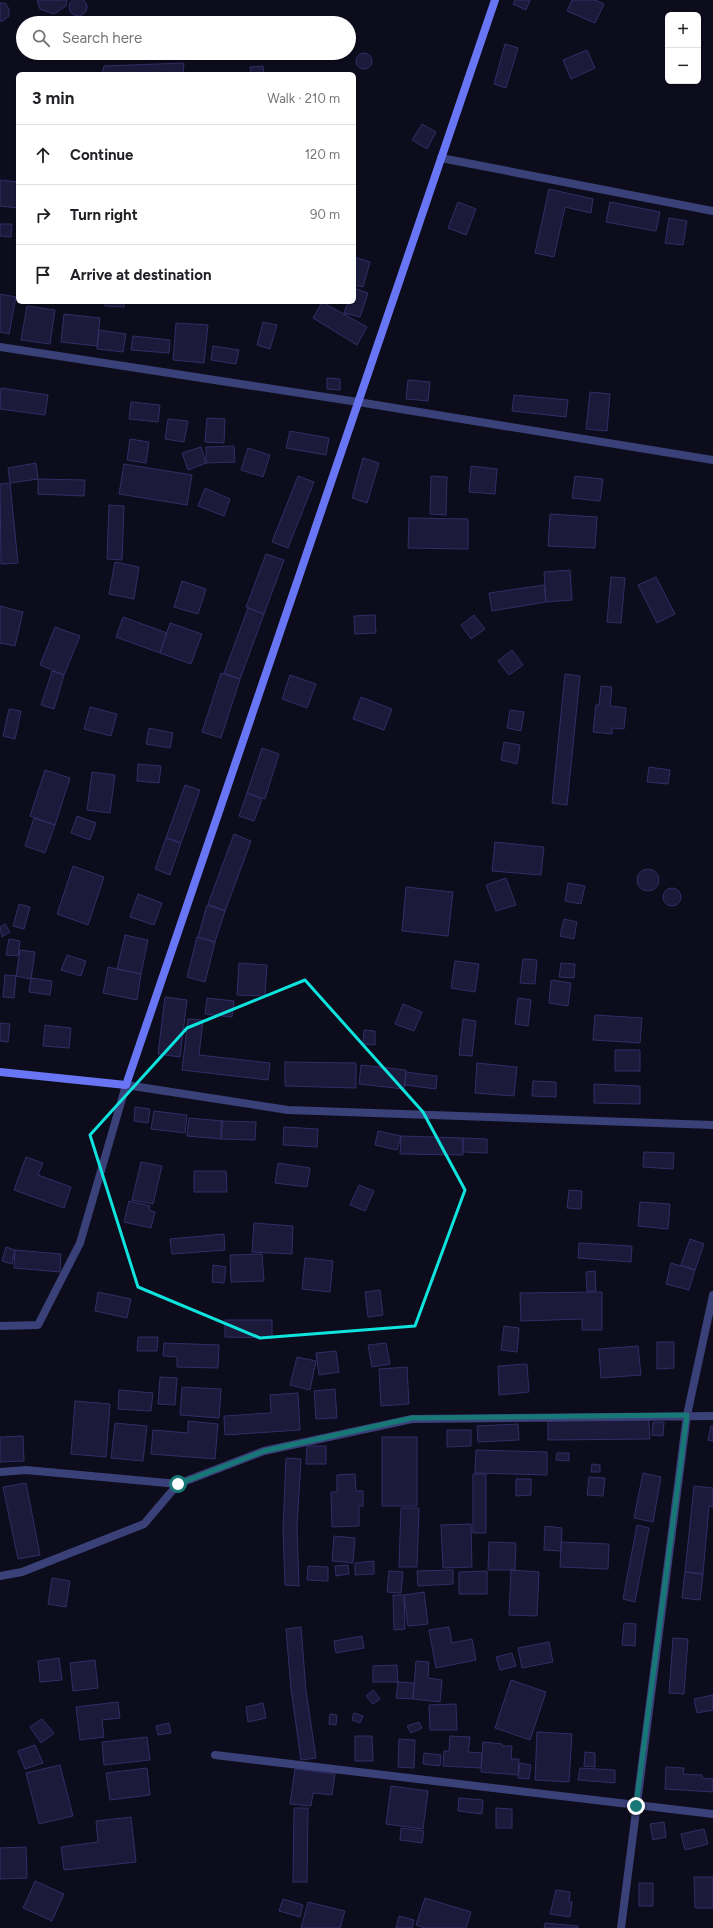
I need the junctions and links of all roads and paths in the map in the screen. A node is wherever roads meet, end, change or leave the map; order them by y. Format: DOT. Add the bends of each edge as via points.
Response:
graph roads {
  1 [pos="495,0"];
  2 [pos="441,158"];
  3 [pos="713,211"];
  4 [pos="0,347"];
  5 [pos="358,402"];
  6 [pos="713,460"];
  7 [pos="0,1072"];
  8 [pos="126,1085"];
  9 [pos="713,1125"];
  10 [pos="713,1295"];
  11 [pos="0,1326"];
  12 [pos="687,1415"];
  13 [pos="713,1416"];
  14 [pos="0,1472"];
  15 [pos="178,1484"];
  16 [pos="0,1576"];
  17 [pos="215,1755"];
  18 [pos="636,1806"];
  19 [pos="713,1814"];
  20 [pos="621,1928"];
  1 -- 2 [label="main road"];
  2 -- 3 [label="street"];
  2 -- 5 [label="main road"];
  4 -- 5 [label="street"];
  5 -- 6 [label="street"];
  5 -- 8 [label="main road"];
  7 -- 8 [label="main road"];
  8 -- 9 [label="street" via="288,1110"];
  8 -- 11 [label="street" via="80,1243 38,1325"];
  10 -- 12 [label="street"];
  12 -- 13 [label="street"];
  12 -- 15 [label="street" via="412,1418 264,1451"];
  12 -- 18 [label="street"];
  14 -- 15 [label="street" via="26,1470"];
  15 -- 16 [label="street" via="144,1524 22,1572"];
  17 -- 18 [label="street"];
  18 -- 19 [label="street"];
  18 -- 20 [label="street"];
}
